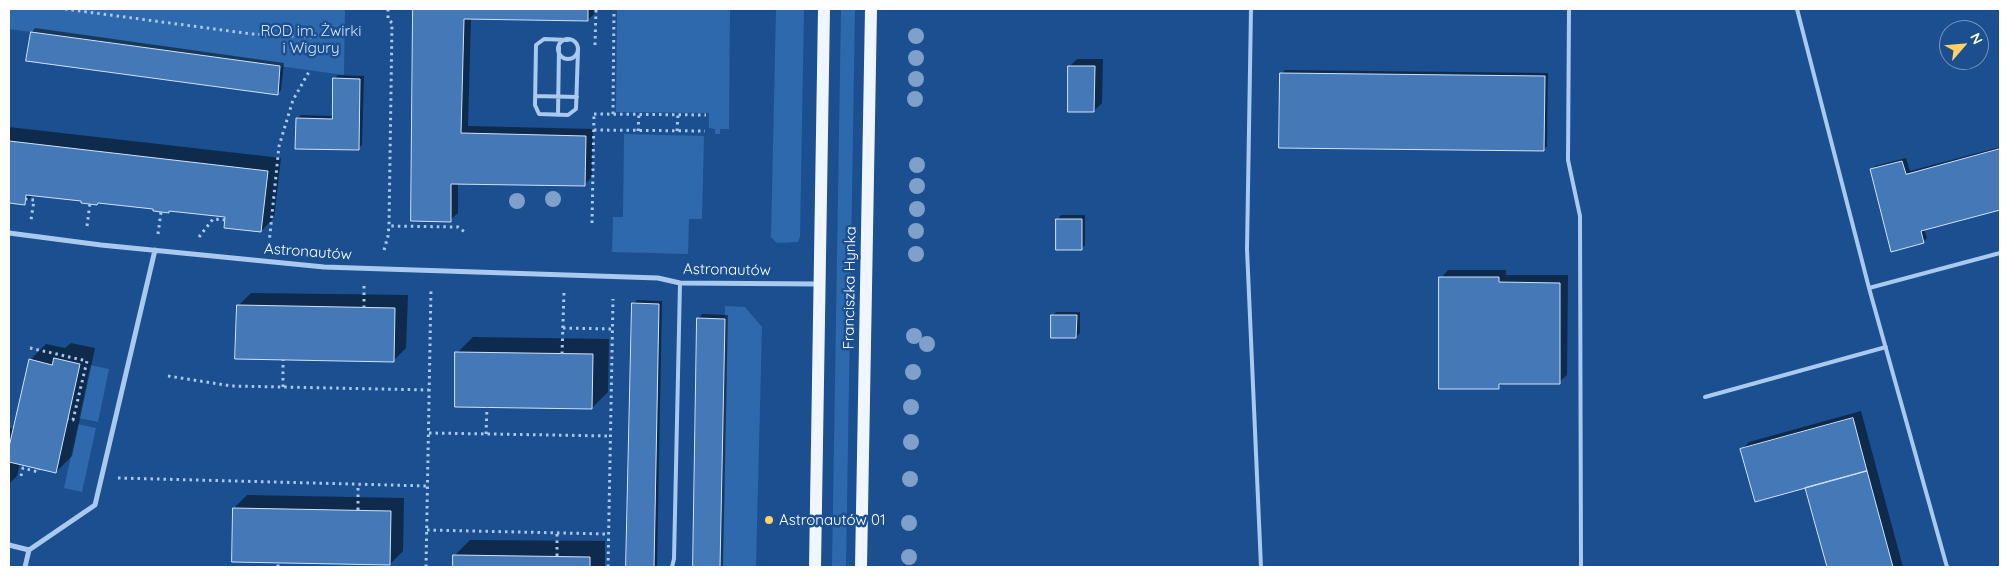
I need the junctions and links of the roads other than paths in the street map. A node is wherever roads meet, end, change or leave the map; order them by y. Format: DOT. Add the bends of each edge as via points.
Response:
graph roads {
  1 [pos="824,9"];
  2 [pos="872,9"];
  3 [pos="1252,9"];
  4 [pos="1569,9"];
  5 [pos="1797,9"];
  6 [pos="568,40"];
  7 [pos="559,47"];
  8 [pos="578,50"];
  9 [pos="535,96"];
  10 [pos="558,96"];
  11 [pos="577,97"];
  12 [pos="558,115"];
  13 [pos="9,233"];
  14 [pos="155,250"];
  15 [pos="2000,253"];
  16 [pos="680,283"];
  17 [pos="819,284"];
  18 [pos="1869,288"];
  19 [pos="1886,347"];
  20 [pos="1705,397"];
  21 [pos="9,545"];
  22 [pos="29,550"];
  23 [pos="25,567"];
  24 [pos="672,567"];
  25 [pos="814,567"];
  26 [pos="861,567"];
  27 [pos="1261,567"];
  28 [pos="1581,567"];
  29 [pos="1946,567"];
  1 -- 17 [label="main road, Franciszka Hynka"];
  2 -- 26 [label="main road, Franciszka Hynka"];
  3 -- 27 [label="lane" via="1247,249"];
  4 -- 28 [label="lane" via="1568,160 1580,216"];
  5 -- 18 [label="lane"];
  6 -- 7 [label="lane"];
  6 -- 8 [label="lane" via="577,44"];
  6 -- 9 [label="lane" via="544,39 536,45"];
  7 -- 8 [label="lane" via="562,56 568,59 576,56"];
  7 -- 10 [label="lane"];
  8 -- 11 [label="lane"];
  9 -- 10 [label="lane"];
  9 -- 12 [label="lane" via="535,109 539,114"];
  10 -- 11 [label="lane"];
  10 -- 12 [label="lane"];
  11 -- 12 [label="lane" via="574,112"];
  13 -- 14 [label="street, Astronautów"];
  14 -- 16 [label="street, Astronautów" via="324,268 658,278"];
  14 -- 22 [label="street" via="95,505"];
  15 -- 18 [label="lane"];
  16 -- 17 [label="street, Astronautów"];
  16 -- 24 [label="lane"];
  17 -- 25 [label="main road, Franciszka Hynka"];
  18 -- 19 [label="lane"];
  19 -- 20 [label="lane"];
  19 -- 29 [label="lane"];
  21 -- 22 [label="street"];
  22 -- 23 [label="street"];
}
